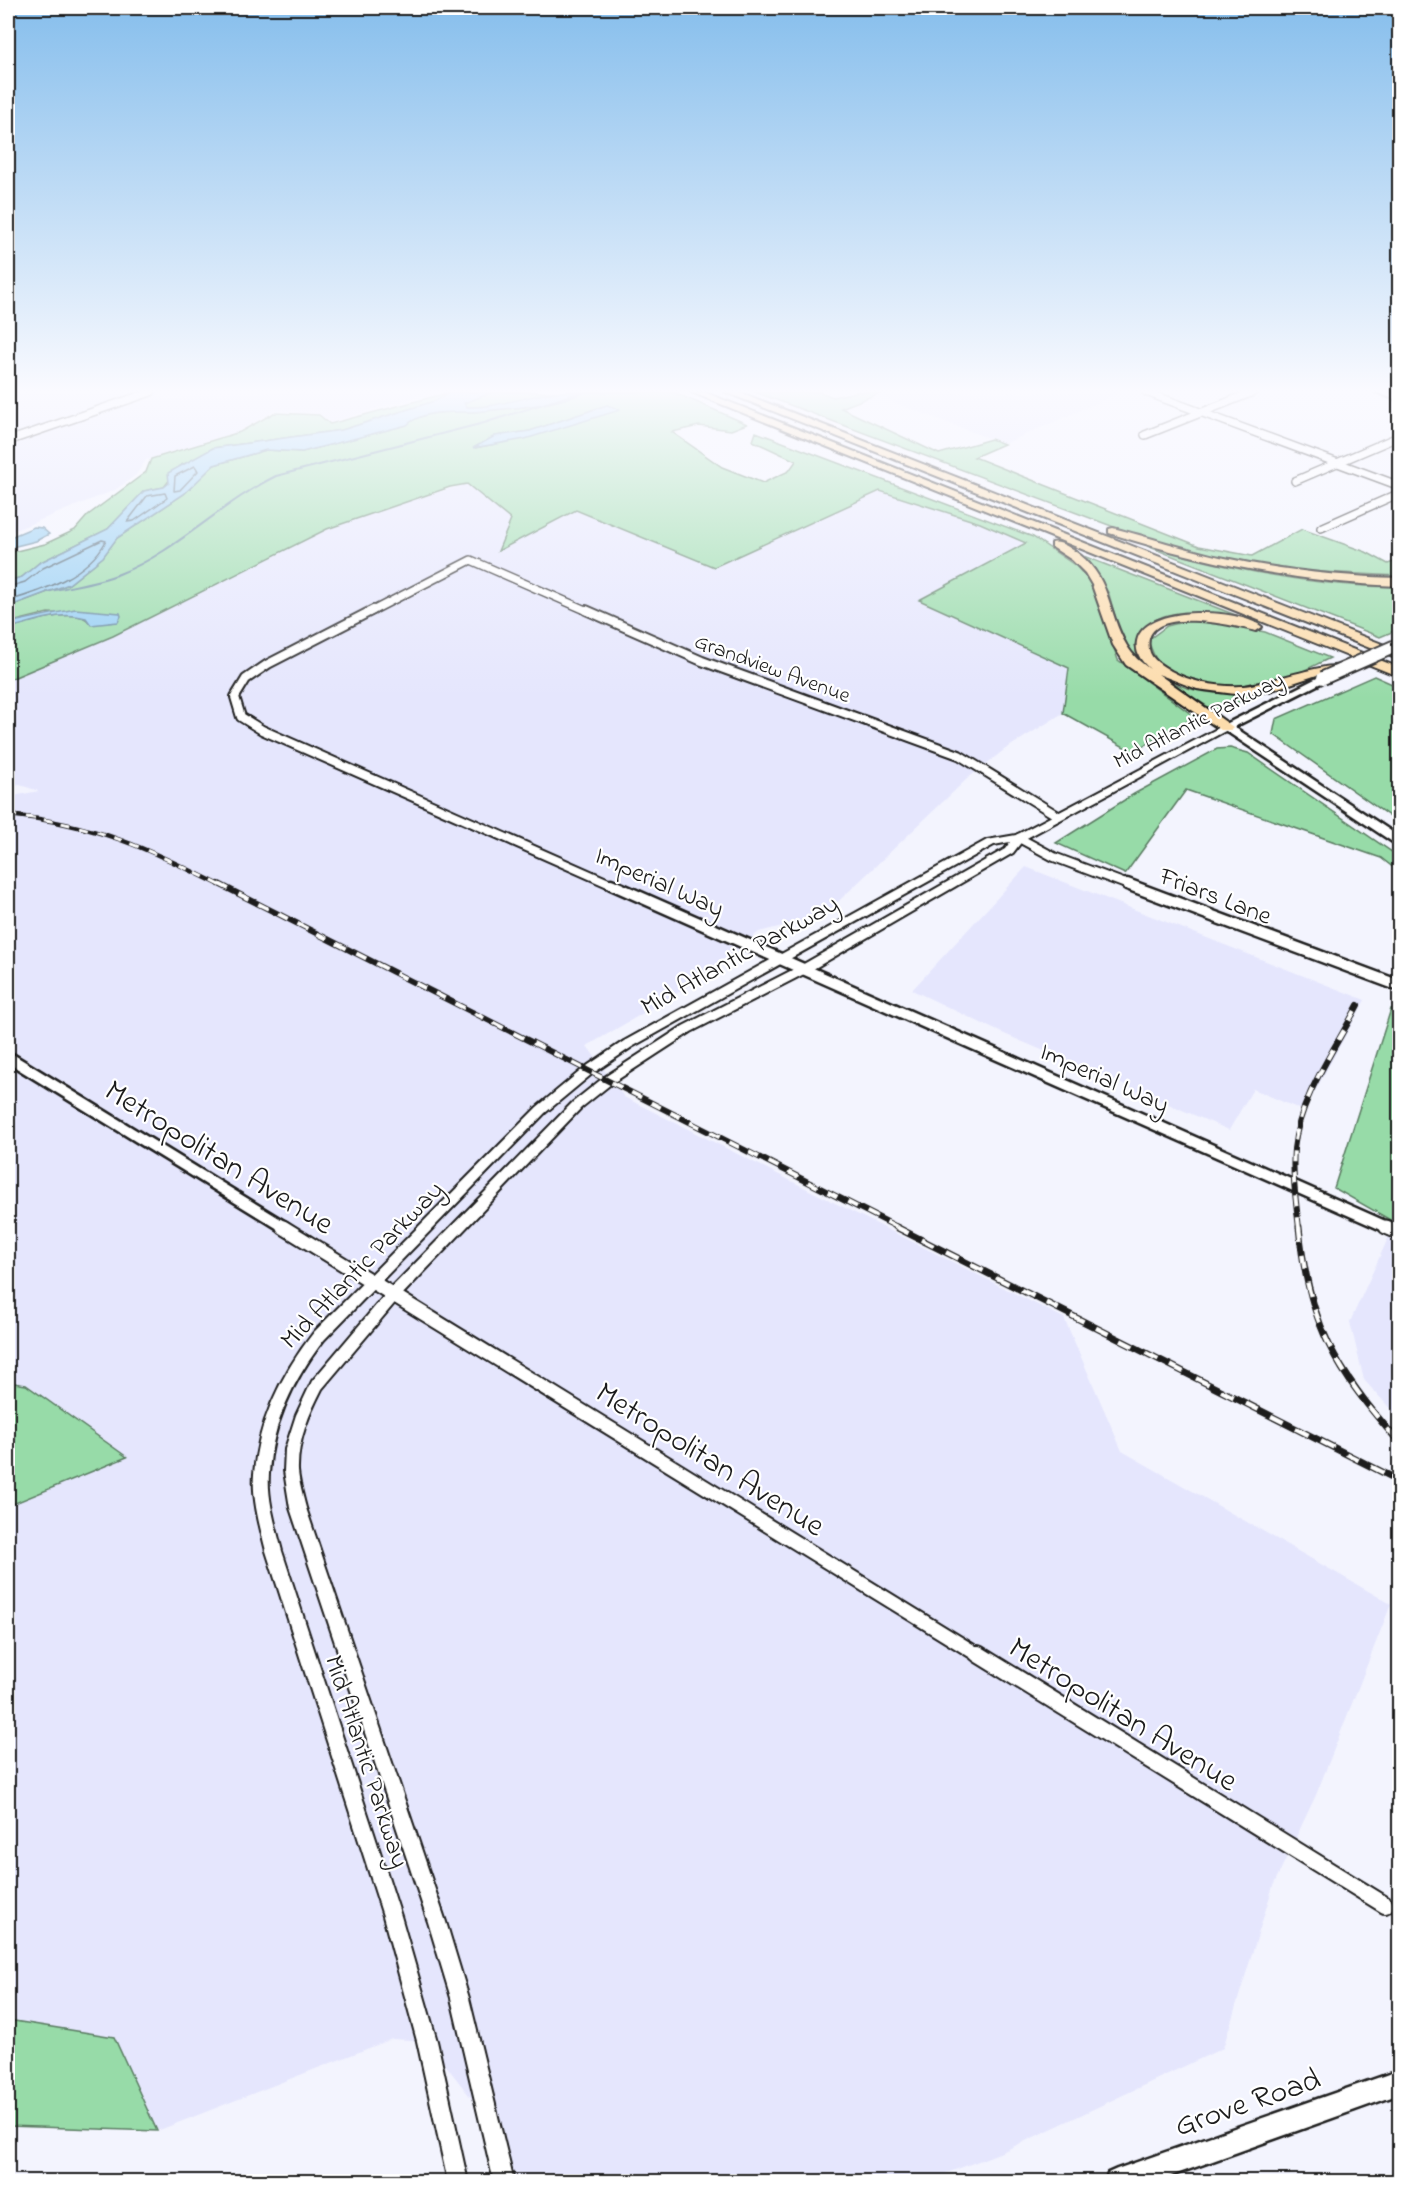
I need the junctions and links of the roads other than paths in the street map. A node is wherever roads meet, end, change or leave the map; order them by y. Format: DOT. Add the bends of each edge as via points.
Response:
graph roads {
  1 [pos="938,494"];
  2 [pos="951,494"];
  3 [pos="1003,494"];
  4 [pos="1016,494"];
  5 [pos="1397,494"];
  6 [pos="1321,528"];
  7 [pos="471,560"];
  8 [pos="1400,582"];
  9 [pos="1399,647"];
  10 [pos="1347,668"];
  11 [pos="1400,673"];
  12 [pos="1318,675"];
  13 [pos="1400,680"];
  14 [pos="1226,727"];
  15 [pos="1058,816"];
  16 [pos="1019,838"];
  17 [pos="1400,843"];
  18 [pos="780,959"];
  19 [pos="804,969"];
  20 [pos="1400,986"];
  21 [pos="8,1057"];
  22 [pos="1400,1233"];
  23 [pos="373,1282"];
  24 [pos="394,1294"];
  25 [pos="1385,1905"];
  26 [pos="1400,2082"];
  27 [pos="458,2181"];
  28 [pos="504,2181"];
  29 [pos="1117,2181"];
  1 -- 14 [label="highway" via="1032,532 1087,567 1099,582 1112,631 1131,662"];
  2 -- 11 [label="highway"];
  3 -- 9 [label="highway"];
  4 -- 8 [label="highway" via="1111,530 1220,562 1284,573"];
  5 -- 6 [label="street"];
  7 -- 15 [label="street, Grandview Avenue" via="702,661 958,755"];
  7 -- 18 [label="street, Imperial Way" via="246,679 235,697 241,717"];
  9 -- 10 [label="main road, bridge"];
  10 -- 12 [label="highway, bridge"];
  12 -- 13 [label="highway" via="1254,690 1204,688 1161,671 1146,655 1144,636 1173,619 1200,616 1229,620"];
  12 -- 14 [label="main road, Mid Atlantic Parkway"];
  14 -- 15 [label="street, Mid Atlantic Parkway"];
  14 -- 17 [label="main road"];
  15 -- 16 [label="street, Mid Atlantic Parkway"];
  16 -- 18 [label="street, Mid Atlantic Parkway" via="992,842"];
  16 -- 19 [label="street, Mid Atlantic Parkway" via="1010,851"];
  16 -- 20 [label="street, Friars Lane" via="1054,857"];
  18 -- 19 [label="street, Imperial Way"];
  18 -- 23 [label="street, Mid Atlantic Parkway" via="628,1044 567,1087"];
  19 -- 22 [label="street, Imperial Way"];
  19 -- 24 [label="street, Mid Atlantic Parkway" via="687,1029 608,1081 578,1105"];
  21 -- 23 [label="street, Metropolitan Avenue"];
  23 -- 24 [label="street, Metropolitan Avenue"];
  23 -- 27 [label="street, Mid Atlantic Parkway" via="298,1363 272,1416 261,1474 274,1551 392,1916 427,2041"];
  24 -- 25 [label="street, Metropolitan Avenue"];
  24 -- 28 [label="street, Mid Atlantic Parkway" via="316,1385 296,1439 291,1470 308,1540 438,1922"];
  26 -- 29 [label="main road, Grove Road"];
}
